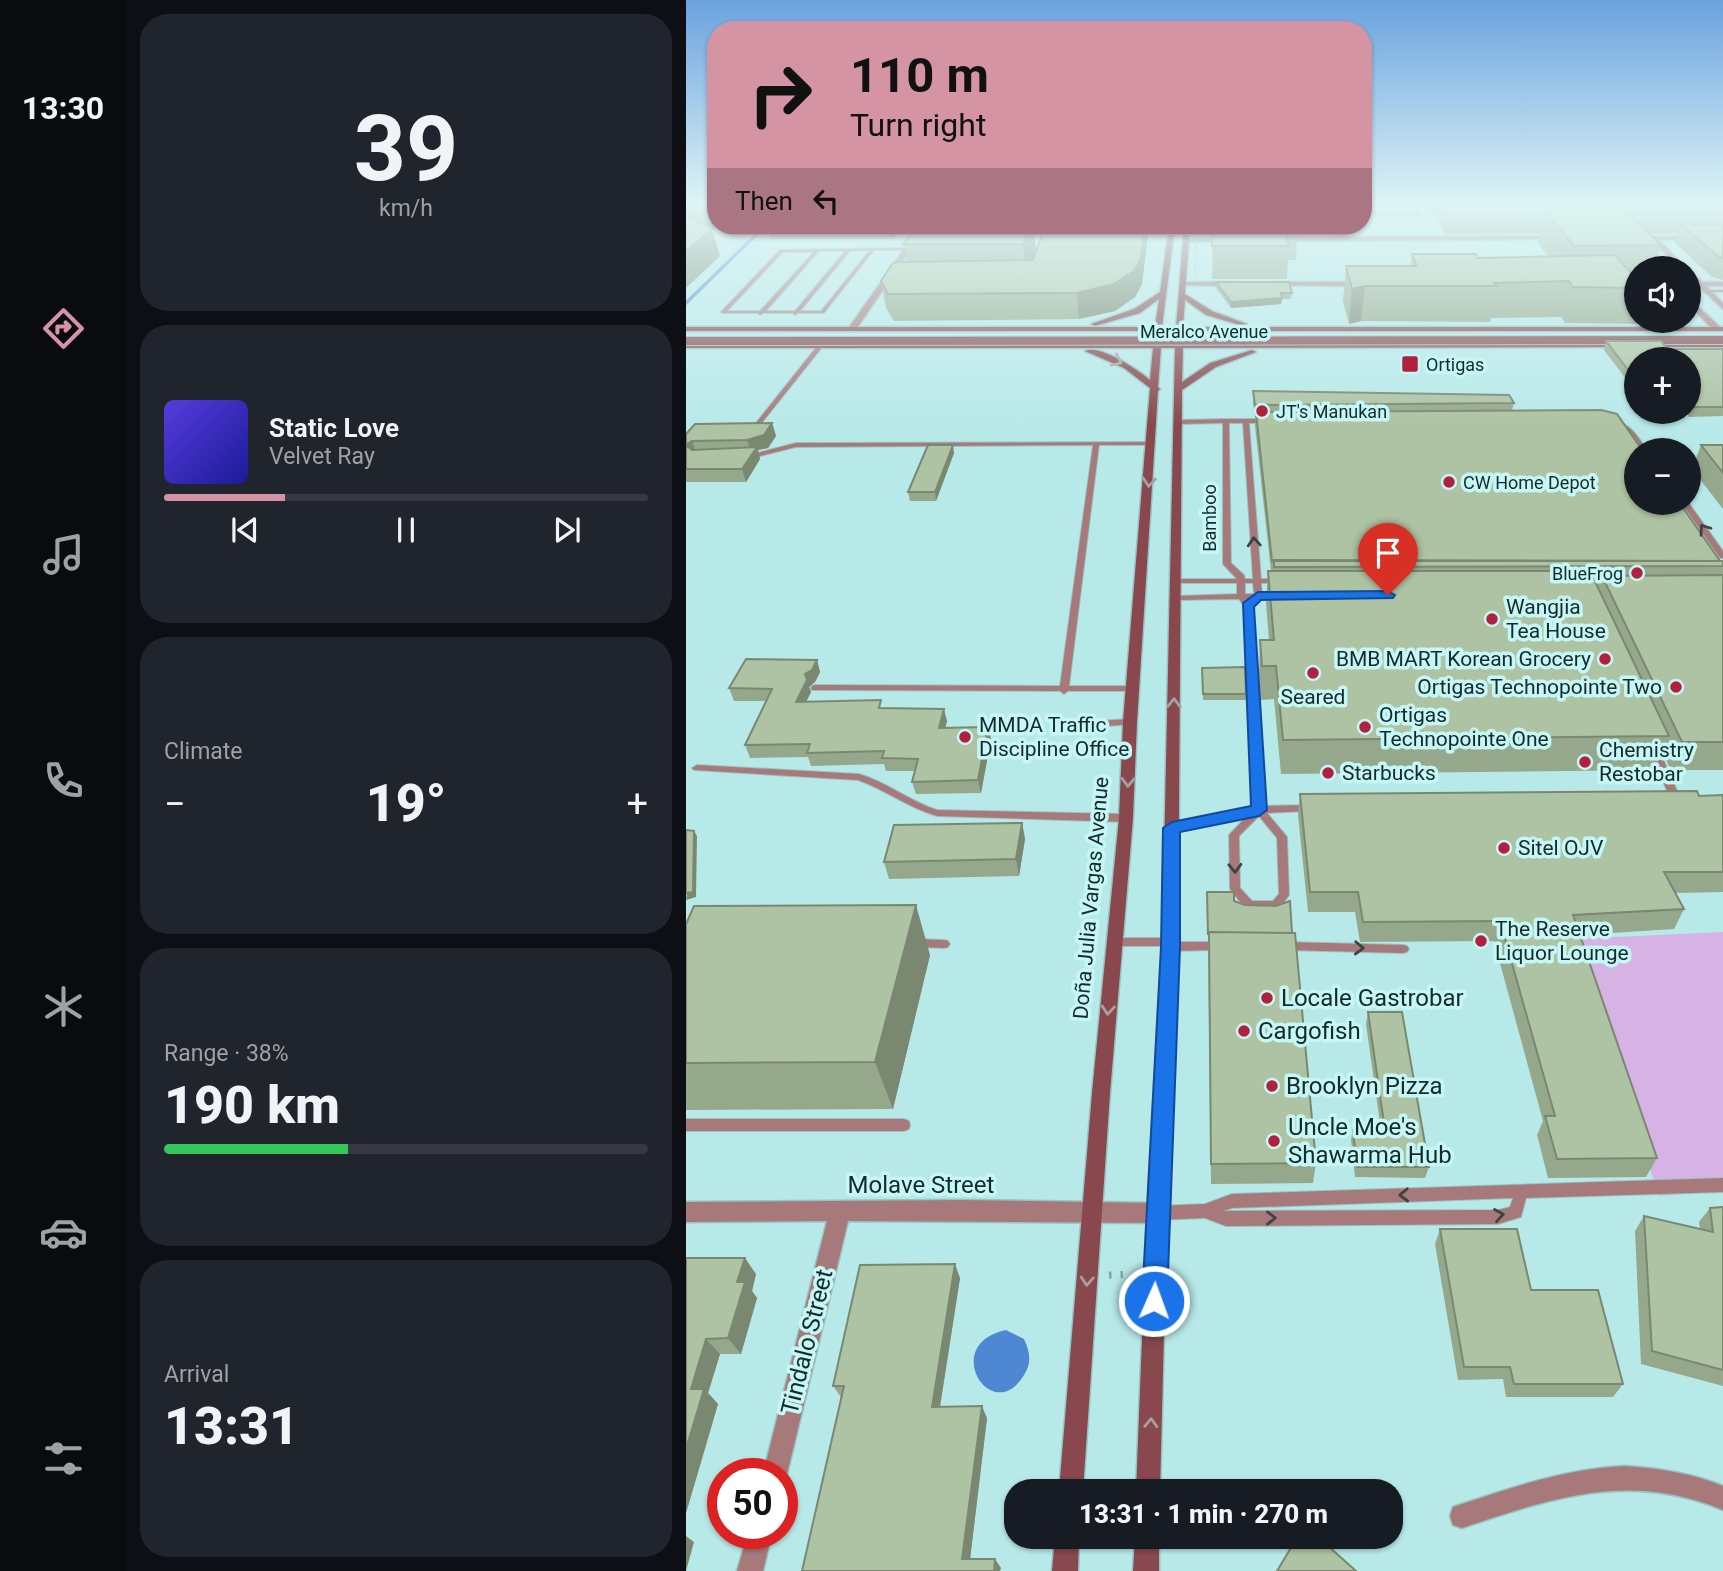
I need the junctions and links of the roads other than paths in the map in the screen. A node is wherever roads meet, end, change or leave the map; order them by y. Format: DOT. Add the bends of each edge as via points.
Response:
graph roads {
  1 [pos="754,279"];
  2 [pos="791,279"];
  3 [pos="824,279"];
  4 [pos="850,279"];
  5 [pos="887,279"];
  6 [pos="1165,279"];
  7 [pos="1182,279"];
  8 [pos="895,282"];
  9 [pos="884,283"];
  10 [pos="1181,284"];
  11 [pos="1250,284"];
  12 [pos="1263,284"];
  13 [pos="1373,284"];
  14 [pos="1701,284"];
  15 [pos="1723,284"];
  16 [pos="1701,286"];
  17 [pos="1707,291"];
  18 [pos="1723,291"];
  19 [pos="1163,293"];
  20 [pos="1181,294"];
  21 [pos="1723,307"];
  22 [pos="1701,312"];
  23 [pos="760,314"];
  24 [pos="795,314"];
  25 [pos="686,329"];
  26 [pos="852,329"];
  27 [pos="1004,329"];
  28 [pos="1061,329"];
  29 [pos="1158,330"];
  30 [pos="1179,330"];
  31 [pos="1289,330"];
  32 [pos="1300,330"];
  33 [pos="1721,331"];
  34 [pos="686,335"];
  35 [pos="686,341"];
  36 [pos="1723,342"];
  37 [pos="1158,343"];
  38 [pos="1180,343"];
  39 [pos="686,346"];
  40 [pos="820,346"];
  41 [pos="1296,346"];
  42 [pos="1308,346"];
  43 [pos="996,347"];
  44 [pos="1066,347"];
  45 [pos="1179,388"];
  46 [pos="1156,389"];
  47 [pos="1226,421"];
  48 [pos="1246,421"];
  49 [pos="1272,421"];
  50 [pos="1606,421"];
  51 [pos="1179,422"];
  52 [pos="754,429"];
  53 [pos="1635,438"];
  54 [pos="1152,443"];
  55 [pos="1096,444"];
  56 [pos="743,458"];
  57 [pos="1693,515"];
  58 [pos="1723,556"];
  59 [pos="1175,581"];
  60 [pos="1241,581"];
  61 [pos="1257,581"];
  62 [pos="1285,581"];
  63 [pos="1241,596"];
  64 [pos="1258,596"];
  65 [pos="1284,596"];
  66 [pos="1175,598"];
  67 [pos="1248,606"];
  68 [pos="815,688"];
  69 [pos="1132,689"];
  70 [pos="1064,691"];
  71 [pos="1130,722"];
  72 [pos="1081,725"];
  73 [pos="1650,742"];
  74 [pos="697,768"];
  75 [pos="1665,803"];
  76 [pos="1329,808"];
  77 [pos="1259,810"];
  78 [pos="1126,818"];
  79 [pos="1172,828"];
  80 [pos="1113,942"];
  81 [pos="904,943"];
  82 [pos="944,944"];
  83 [pos="1170,945"];
  84 [pos="1235,946"];
  85 [pos="1270,946"];
  86 [pos="1403,949"];
  87 [pos="686,1125"];
  88 [pos="904,1125"];
  89 [pos="1723,1185"];
  90 [pos="1521,1192"];
  91 [pos="840,1211"];
  92 [pos="1205,1211"];
  93 [pos="686,1212"];
  94 [pos="1092,1213"];
  95 [pos="1157,1213"];
  96 [pos="779,1458"];
  97 [pos="1072,1479"];
  98 [pos="1148,1479"];
  99 [pos="1723,1498"];
  100 [pos="1462,1516"];
  101 [pos="756,1549"];
  102 [pos="1066,1549"];
  103 [pos="1147,1549"];
  104 [pos="750,1571"];
  105 [pos="1065,1571"];
  106 [pos="1146,1571"];
  1 -- 23 [label="lane" via="723,311"];
  2 -- 23 [label="lane"];
  3 -- 24 [label="lane"];
  4 -- 24 [label="lane" via="825,311"];
  5 -- 9 [label="street"];
  6 -- 19 [label="main road, Doña Julia Vargas Avenue"];
  7 -- 10 [label="main road"];
  8 -- 9 [label="street"];
  9 -- 26 [label="street"];
  10 -- 11 [label="street"];
  10 -- 20 [label="main road"];
  12 -- 13 [label="street"];
  14 -- 15 [label="street"];
  16 -- 17 [label="street"];
  17 -- 18 [label="lane"];
  17 -- 21 [label="street"];
  19 -- 28 [label="main road" via="1124,316"];
  19 -- 29 [label="main road, Doña Julia Vargas Avenue"];
  20 -- 30 [label="main road"];
  20 -- 31 [label="main road" via="1231,321"];
  22 -- 33 [label="street"];
  23 -- 24 [label="lane"];
  25 -- 26 [label="main road, Meralco Avenue"];
  26 -- 27 [label="main road, Meralco Avenue"];
  27 -- 28 [label="main road, Meralco Avenue"];
  27 -- 43 [label="main road" via="1014,338"];
  28 -- 29 [label="main road, Meralco Avenue"];
  29 -- 30 [label="main road, Meralco Avenue"];
  29 -- 37 [label="main road, Doña Julia Vargas Avenue"];
  30 -- 31 [label="main road, Meralco Avenue"];
  30 -- 38 [label="main road"];
  31 -- 32 [label="main road, Meralco Avenue"];
  32 -- 33 [label="main road, Meralco Avenue" via="1365,325"];
  32 -- 42 [label="main road" via="1283,332 1279,338"];
  33 -- 34 [label="main road, Meralco Avenue"];
  35 -- 36 [label="main road, Meralco Avenue, bridge"];
  36 -- 42 [label="main road, Meralco Avenue"];
  37 -- 38 [label="main road, Meralco Avenue"];
  37 -- 44 [label="main road, Meralco Avenue"];
  37 -- 46 [label="main road, Doña Julia Vargas Avenue"];
  38 -- 41 [label="main road, Meralco Avenue"];
  38 -- 45 [label="main road"];
  39 -- 40 [label="main road, Meralco Avenue"];
  40 -- 43 [label="main road, Meralco Avenue"];
  40 -- 52 [label="lane"];
  41 -- 42 [label="main road, Meralco Avenue"];
  41 -- 45 [label="main road" via="1228,359"];
  43 -- 44 [label="main road, Meralco Avenue"];
  44 -- 46 [label="main road, one-way" via="1116,360"];
  45 -- 51 [label="main road"];
  46 -- 54 [label="main road, Doña Julia Vargas Avenue"];
  47 -- 48 [label="lane"];
  47 -- 51 [label="lane"];
  47 -- 60 [label="lane, Bamboo" via="1227,564"];
  48 -- 49 [label="lane"];
  61 -- 48 [label="lane, Bamboo, one-way"];
  50 -- 53 [label="lane" via="1629,429"];
  51 -- 59 [label="main road"];
  54 -- 55 [label="lane"];
  54 -- 69 [label="main road, Doña Julia Vargas Avenue, one-way"];
  55 -- 56 [label="lane" via="796,445"];
  55 -- 70 [label="lane"];
  58 -- 57 [label="lane, one-way"];
  59 -- 60 [label="lane"];
  59 -- 66 [label="main road"];
  60 -- 61 [label="lane"];
  60 -- 63 [label="lane, Bamboo"];
  61 -- 62 [label="lane"];
  61 -- 64 [label="lane, Bamboo"];
  63 -- 64 [label="lane"];
  63 -- 66 [label="lane"];
  63 -- 67 [label="lane"];
  64 -- 65 [label="lane"];
  64 -- 67 [label="lane"];
  79 -- 66 [label="main road, one-way"];
  67 -- 77 [label="lane"];
  68 -- 70 [label="lane"];
  69 -- 70 [label="lane"];
  69 -- 71 [label="main road, Doña Julia Vargas Avenue"];
  71 -- 72 [label="lane"];
  71 -- 78 [label="main road, Doña Julia Vargas Avenue, one-way"];
  73 -- 75 [label="lane" via="1683,803"];
  74 -- 78 [label="lane" via="859,777 937,813"];
  76 -- 77 [label="lane"];
  77 -- 77 [label="lane, one-way" via="1234,835 1236,889 1249,905 1276,905 1284,895 1282,837"];
  77 -- 79 [label="lane"];
  78 -- 80 [label="main road, Doña Julia Vargas Avenue"];
  79 -- 83 [label="main road"];
  80 -- 83 [label="lane"];
  80 -- 94 [label="main road, Doña Julia Vargas Avenue, one-way"];
  81 -- 82 [label="lane"];
  83 -- 84 [label="lane"];
  83 -- 95 [label="main road"];
  85 -- 86 [label="lane, one-way"];
  87 -- 88 [label="lane"];
  89 -- 90 [label="lane"];
  90 -- 92 [label="lane, one-way" via="1232,1201"];
  92 -- 90 [label="lane, one-way" via="1226,1219 1498,1217 1516,1212"];
  91 -- 93 [label="street, Molave Street"];
  91 -- 94 [label="street, Molave Street"];
  91 -- 96 [label="street, Tindalo Street"];
  92 -- 95 [label="lane"];
  94 -- 95 [label="street, Molave Street"];
  94 -- 97 [label="main road, Doña Julia Vargas Avenue, one-way"];
  98 -- 95 [label="main road, one-way"];
  99 -- 100 [label="street" via="1660,1480 1608,1476 1544,1489"];
  101 -- 104 [label="street"];
  102 -- 105 [label="main road"];
  103 -- 106 [label="main road"];
}
